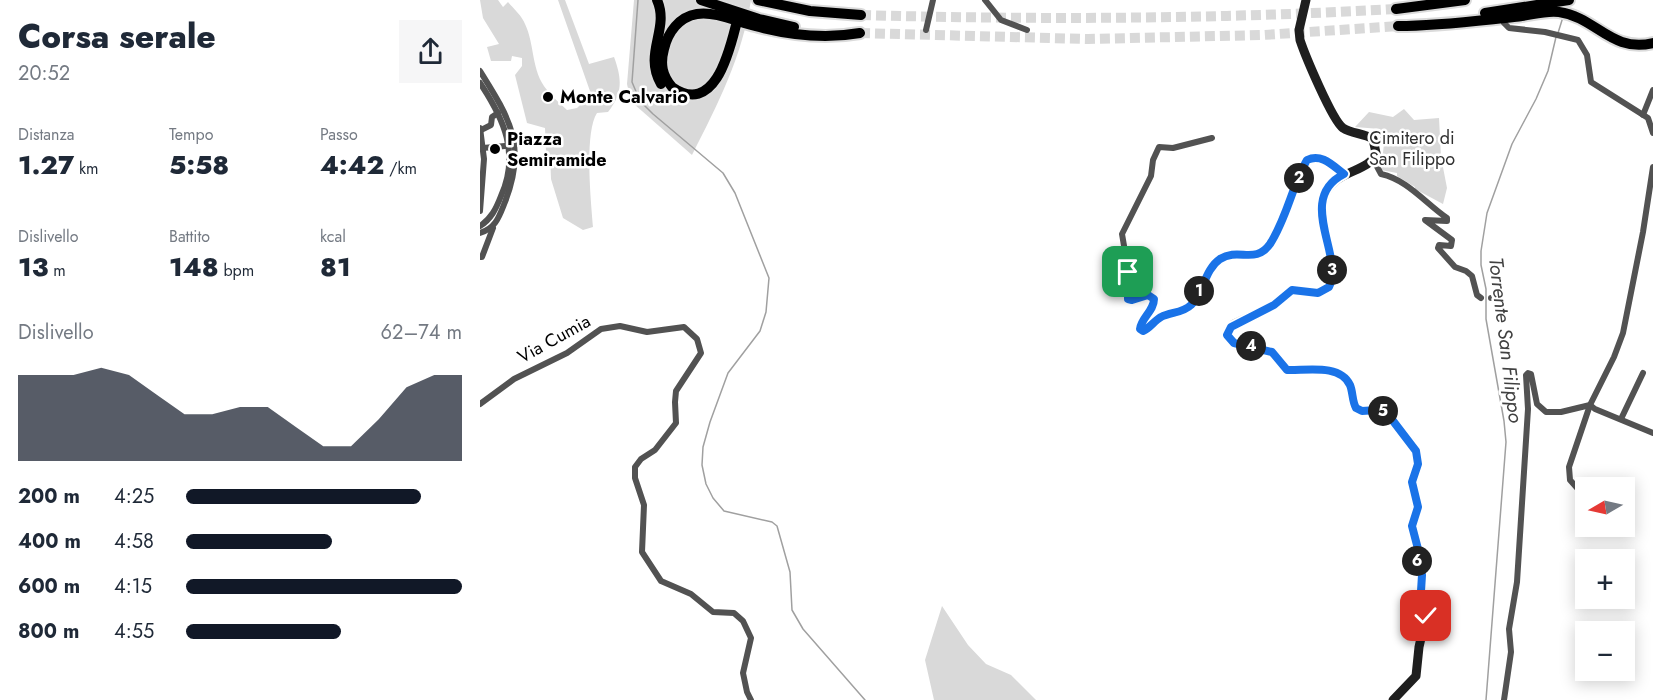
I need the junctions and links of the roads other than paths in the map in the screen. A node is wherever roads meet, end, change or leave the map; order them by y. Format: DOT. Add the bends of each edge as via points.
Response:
graph roads {
  1 [pos="657,0"];
  2 [pos="701,0"];
  3 [pos="933,0"];
  4 [pos="985,0"];
  5 [pos="1306,0"];
  6 [pos="1437,0"];
  7 [pos="1465,0"];
  8 [pos="1569,0"];
  9 [pos="762,1"];
  10 [pos="1413,7"];
  11 [pos="1549,8"];
  12 [pos="1396,9"];
  13 [pos="861,15"];
  14 [pos="1504,23"];
  15 [pos="1398,26"];
  16 [pos="926,30"];
  17 [pos="1028,30"];
  18 [pos="1653,43"];
  19 [pos="480,71"];
  20 [pos="480,83"];
  21 [pos="1653,90"];
  22 [pos="498,113"];
  23 [pos="1643,115"];
  24 [pos="480,129"];
  25 [pos="1653,133"];
  26 [pos="1212,138"];
  27 [pos="506,146"];
  28 [pos="482,151"];
  29 [pos="1373,159"];
  30 [pos="1653,167"];
  31 [pos="1344,174"];
  32 [pos="481,201"];
  33 [pos="480,211"];
  34 [pos="493,227"];
  35 [pos="481,230"];
  36 [pos="488,239"];
  37 [pos="480,257"];
  38 [pos="1481,298"];
  39 [pos="1643,373"];
  40 [pos="480,404"];
  41 [pos="1590,405"];
  42 [pos="1621,419"];
  43 [pos="1653,433"];
  44 [pos="1575,486"];
  45 [pos="752,700"];
  46 [pos="1393,700"];
  47 [pos="1504,700"];
  1 -- 2 [label="highway" via="661,17 654,67 664,88 682,97 701,96 715,88 731,61 739,26 727,59 712,84 700,93 682,93 672,87 662,67 666,43 679,22 695,14 804,35 839,37 860,33 805,29"];
  3 -- 16 [label="street"];
  4 -- 17 [label="street" via="1001,20"];
  5 -- 29 [label="street" via="1299,30 1302,46 1336,120 1346,130 1373,139 1377,149"];
  6 -- 10 [label="highway"];
  7 -- 10 [label="highway"];
  8 -- 11 [label="highway"];
  9 -- 13 [label="highway"];
  10 -- 12 [label="highway"];
  11 -- 15 [label="highway" via="1427,26"];
  11 -- 18 [label="highway" via="1571,15 1616,41 1634,45"];
  14 -- 23 [label="street" via="1509,28 1571,36 1586,51 1592,82"];
  19 -- 34 [label="street" via="505,116 515,147 515,171"];
  20 -- 22 [label="street"];
  21 -- 23 [label="street"];
  22 -- 24 [label="street" via="492,117 491,125"];
  22 -- 35 [label="street" via="509,143 509,170 494,213"];
  23 -- 25 [label="street" via="1650,120"];
  24 -- 28 [label="street"];
  26 -- 31 [label="street" via="1173,148 1159,147 1151,176 1123,228 1127,297 1132,300 1148,295 1154,299 1140,325 1141,331 1159,318 1192,304 1221,258 1239,253 1251,256 1264,250 1307,160 1321,158"];
  27 -- 28 [label="street"];
  28 -- 32 [label="street"];
  29 -- 31 [label="street"];
  29 -- 38 [label="street" via="1381,174 1409,187 1448,218 1425,220 1452,240 1451,246 1438,248 1455,267 1472,276"];
  30 -- 41 [label="street" via="1623,333"];
  31 -- 46 [label="street" via="1330,186 1322,203 1332,271 1329,287 1318,293 1292,290 1274,305 1231,327 1227,335 1234,343 1272,352 1287,370 1310,368 1341,376 1350,385 1356,408 1387,413 1416,451 1418,464 1412,482 1418,507 1412,526 1426,616 1416,676"];
  32 -- 33 [label="street"];
  34 -- 35 [label="street"];
  34 -- 36 [label="street"];
  35 -- 36 [label="street"];
  36 -- 37 [label="street"];
  39 -- 42 [label="street"];
  40 -- 45 [label="street, Via Cumia" via="514,379 567,352 598,330 620,326 647,332 680,327 692,333 701,353 676,391 676,423 655,450 635,467 644,505 641,549 661,581 691,594 712,612 734,613 743,621 751,638 743,673"];
  41 -- 42 [label="street"];
  41 -- 44 [label="street" via="1568,472"];
  41 -- 47 [label="street" via="1546,412 1537,404 1531,374 1526,375 1528,409 1517,582"];
  42 -- 43 [label="street"];
}
